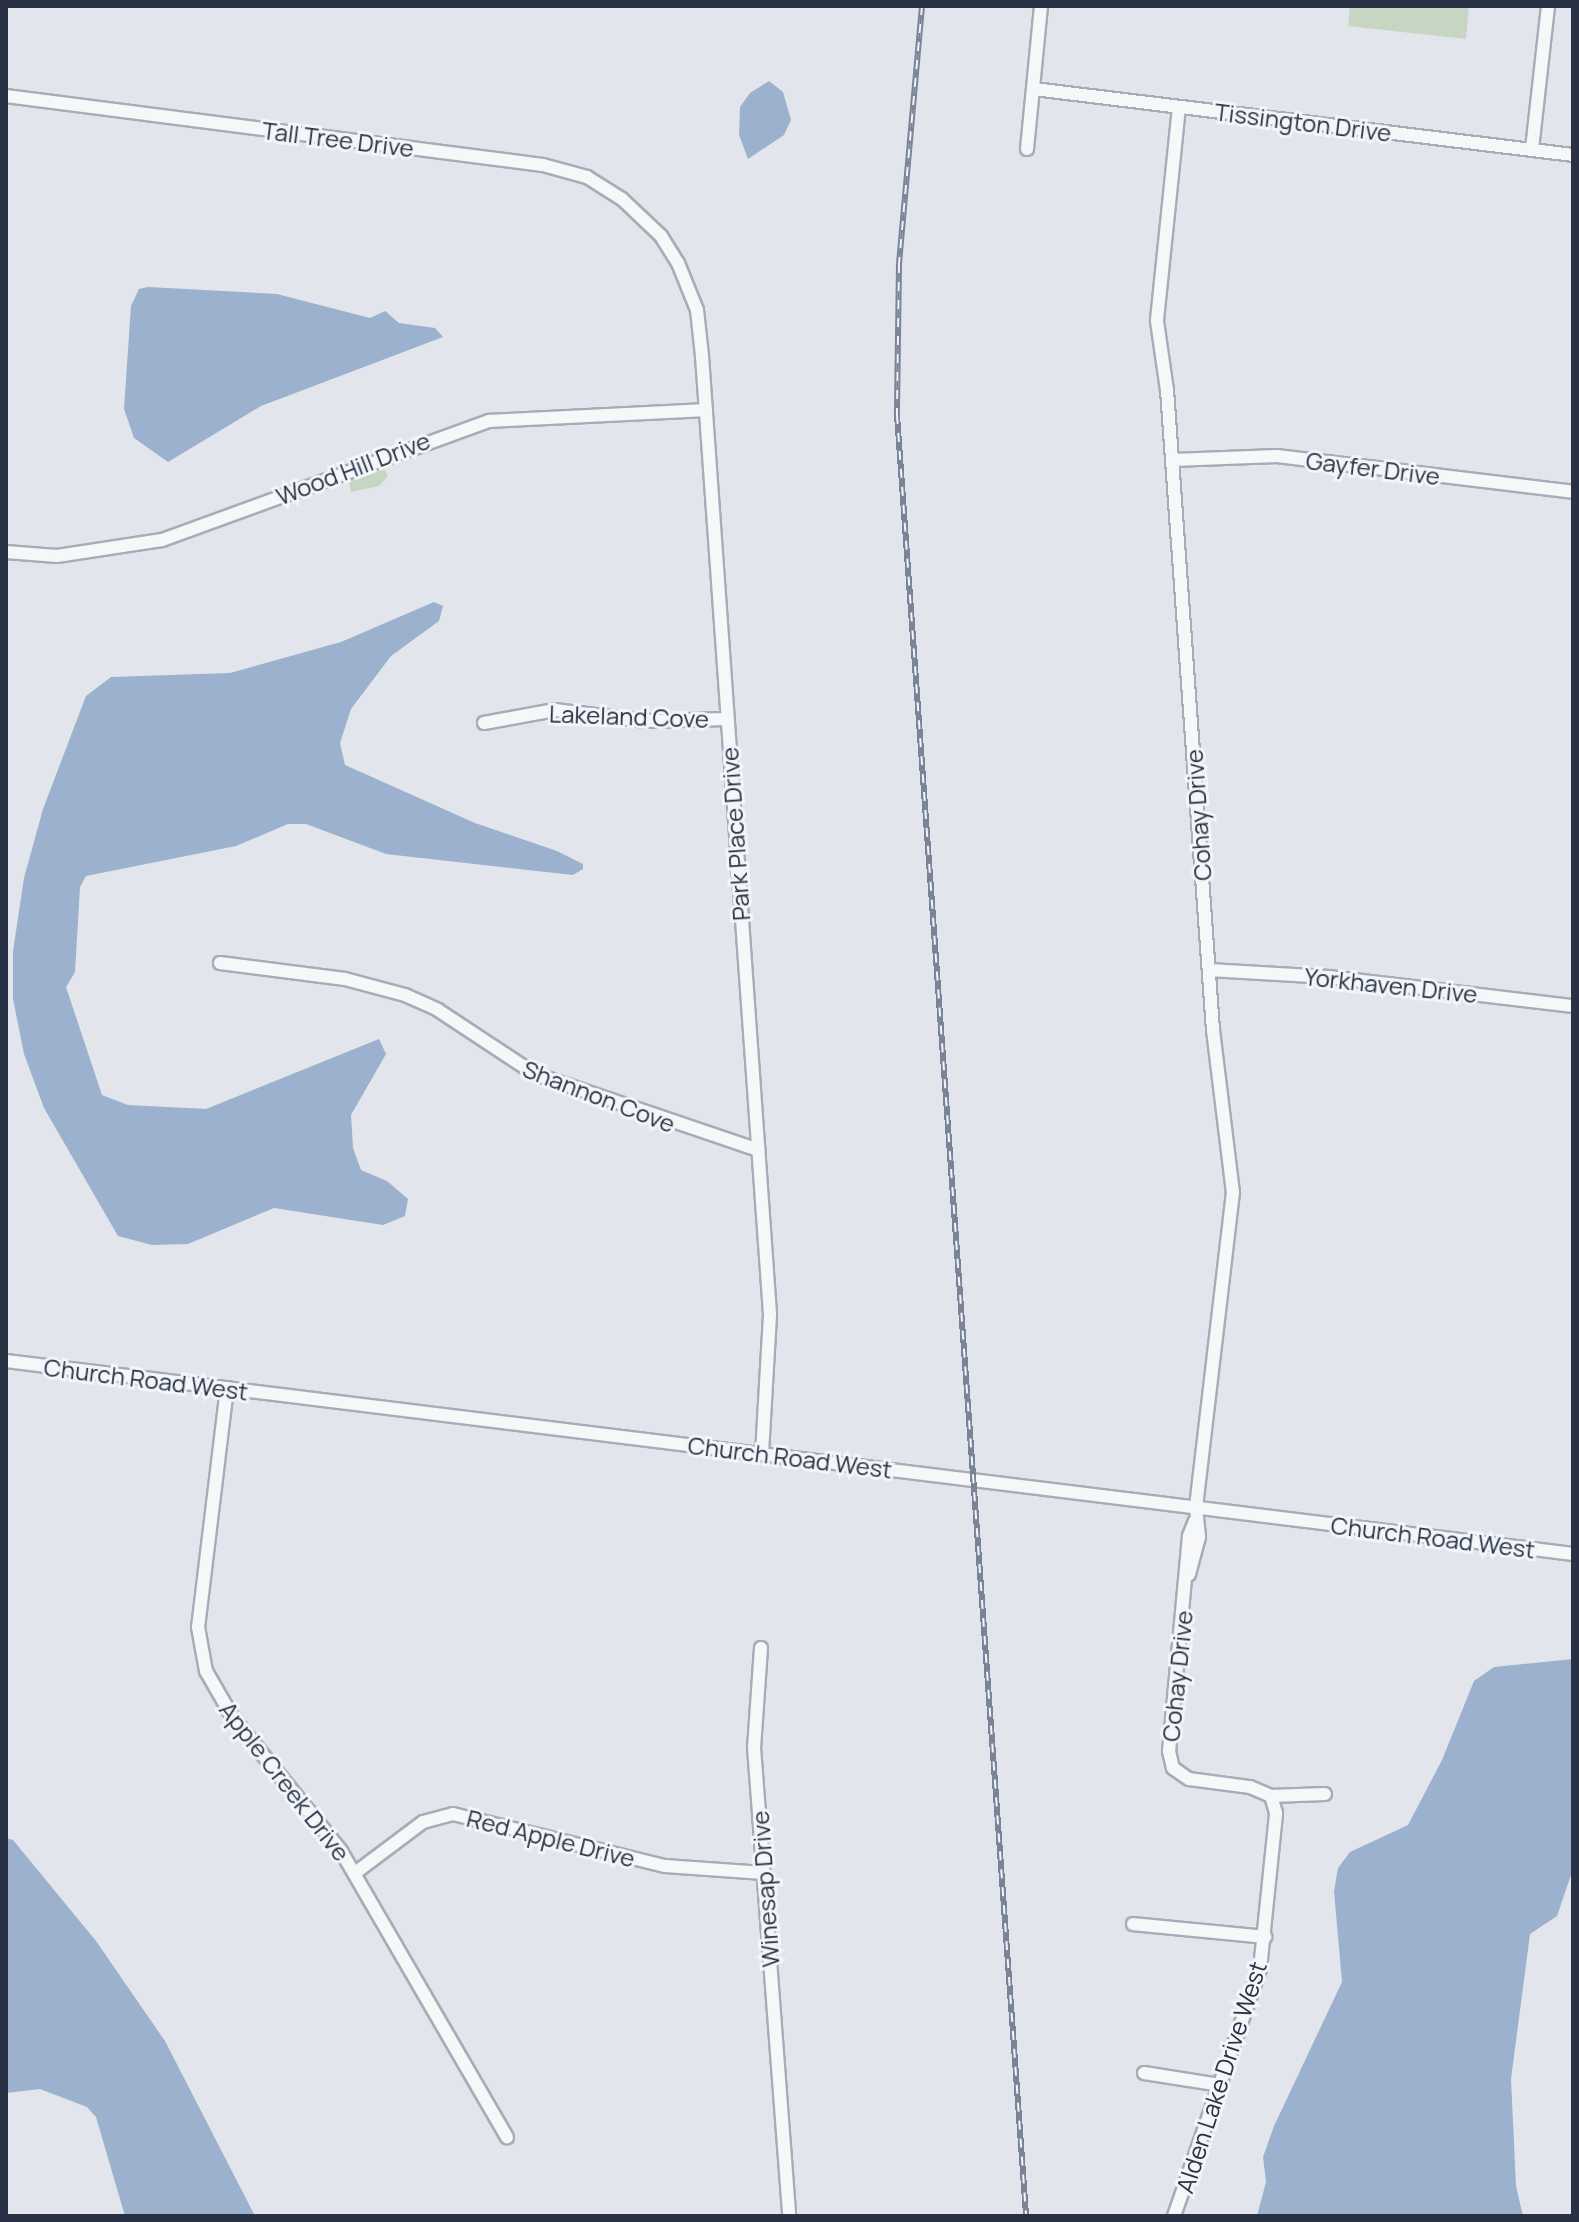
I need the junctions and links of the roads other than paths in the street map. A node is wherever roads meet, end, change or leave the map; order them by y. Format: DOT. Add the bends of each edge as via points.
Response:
graph roads {
  1 [pos="1041,6"];
  2 [pos="1548,6"];
  3 [pos="1034,89"];
  4 [pos="6,96"];
  5 [pos="1179,107"];
  6 [pos="1027,149"];
  7 [pos="1532,149"];
  8 [pos="1573,155"];
  9 [pos="653,227"];
  10 [pos="706,410"];
  11 [pos="1173,460"];
  12 [pos="1573,492"];
  13 [pos="6,552"];
  14 [pos="726,719"];
  15 [pos="484,723"];
  16 [pos="220,963"];
  17 [pos="1209,970"];
  18 [pos="1573,1006"];
  19 [pos="758,1150"];
  20 [pos="6,1361"];
  21 [pos="227,1388"];
  22 [pos="762,1453"];
  23 [pos="1196,1514"];
  24 [pos="1573,1554"];
  25 [pos="761,1648"];
  26 [pos="1325,1794"];
  27 [pos="1271,1796"];
  28 [pos="355,1873"];
  29 [pos="764,1873"];
  30 [pos="1133,1924"];
  31 [pos="1265,1937"];
  32 [pos="1144,2073"];
  33 [pos="1221,2085"];
  34 [pos="507,2137"];
  35 [pos="789,2216"];
  36 [pos="1174,2216"];
  1 -- 3 [label="street"];
  2 -- 7 [label="street"];
  3 -- 5 [label="street, Tissington Drive"];
  3 -- 6 [label="street"];
  4 -- 9 [label="street, Tall Tree Drive" via="543,165 587,177"];
  5 -- 7 [label="street, Tissington Drive"];
  5 -- 11 [label="street, Cohay Drive" via="1157,321"];
  7 -- 8 [label="street, Tissington Drive"];
  9 -- 10 [label="street, Park Place Drive" via="678,263 697,310"];
  10 -- 13 [label="street, Wood Hill Drive" via="489,421 162,540 57,556"];
  10 -- 14 [label="street, Park Place Drive"];
  11 -- 12 [label="street, Gayfer Drive" via="1277,456"];
  11 -- 17 [label="street, Cohay Drive"];
  14 -- 15 [label="street, Lakeland Cove" via="645,721 555,710"];
  14 -- 19 [label="street, Park Place Drive"];
  16 -- 19 [label="street, Shannon Cove" via="345,979 405,995 438,1010 535,1074"];
  17 -- 18 [label="street, Yorkhaven Drive" via="1329,977"];
  17 -- 23 [label="street, Cohay Drive" via="1233,1207"];
  19 -- 22 [label="street, Park Place Drive" via="770,1315"];
  20 -- 21 [label="street, Church Road West"];
  21 -- 22 [label="street, Church Road West"];
  21 -- 28 [label="street, Apple Creek Drive" via="200,1610 203,1660 233,1718"];
  22 -- 23 [label="street, Church Road West"];
  23 -- 24 [label="street, Church Road West"];
  23 -- 27 [label="street, Cohay Drive" via="1199,1537 1189,1575 1171,1763 1189,1779 1250,1787"];
  25 -- 29 [label="street, Winesap Drive" via="754,1726"];
  26 -- 27 [label="street"];
  27 -- 31 [label="street, Alden Lake Drive West" via="1276,1813"];
  28 -- 29 [label="street, Red Apple Drive" via="423,1822 453,1814 665,1866"];
  28 -- 34 [label="street, Apple Creek Drive"];
  29 -- 35 [label="street, Winesap Drive"];
  30 -- 31 [label="street"];
  31 -- 33 [label="street, Alden Lake Drive West" via="1257,1979"];
  32 -- 33 [label="street"];
  33 -- 36 [label="street, Alden Lake Drive West"];
}
